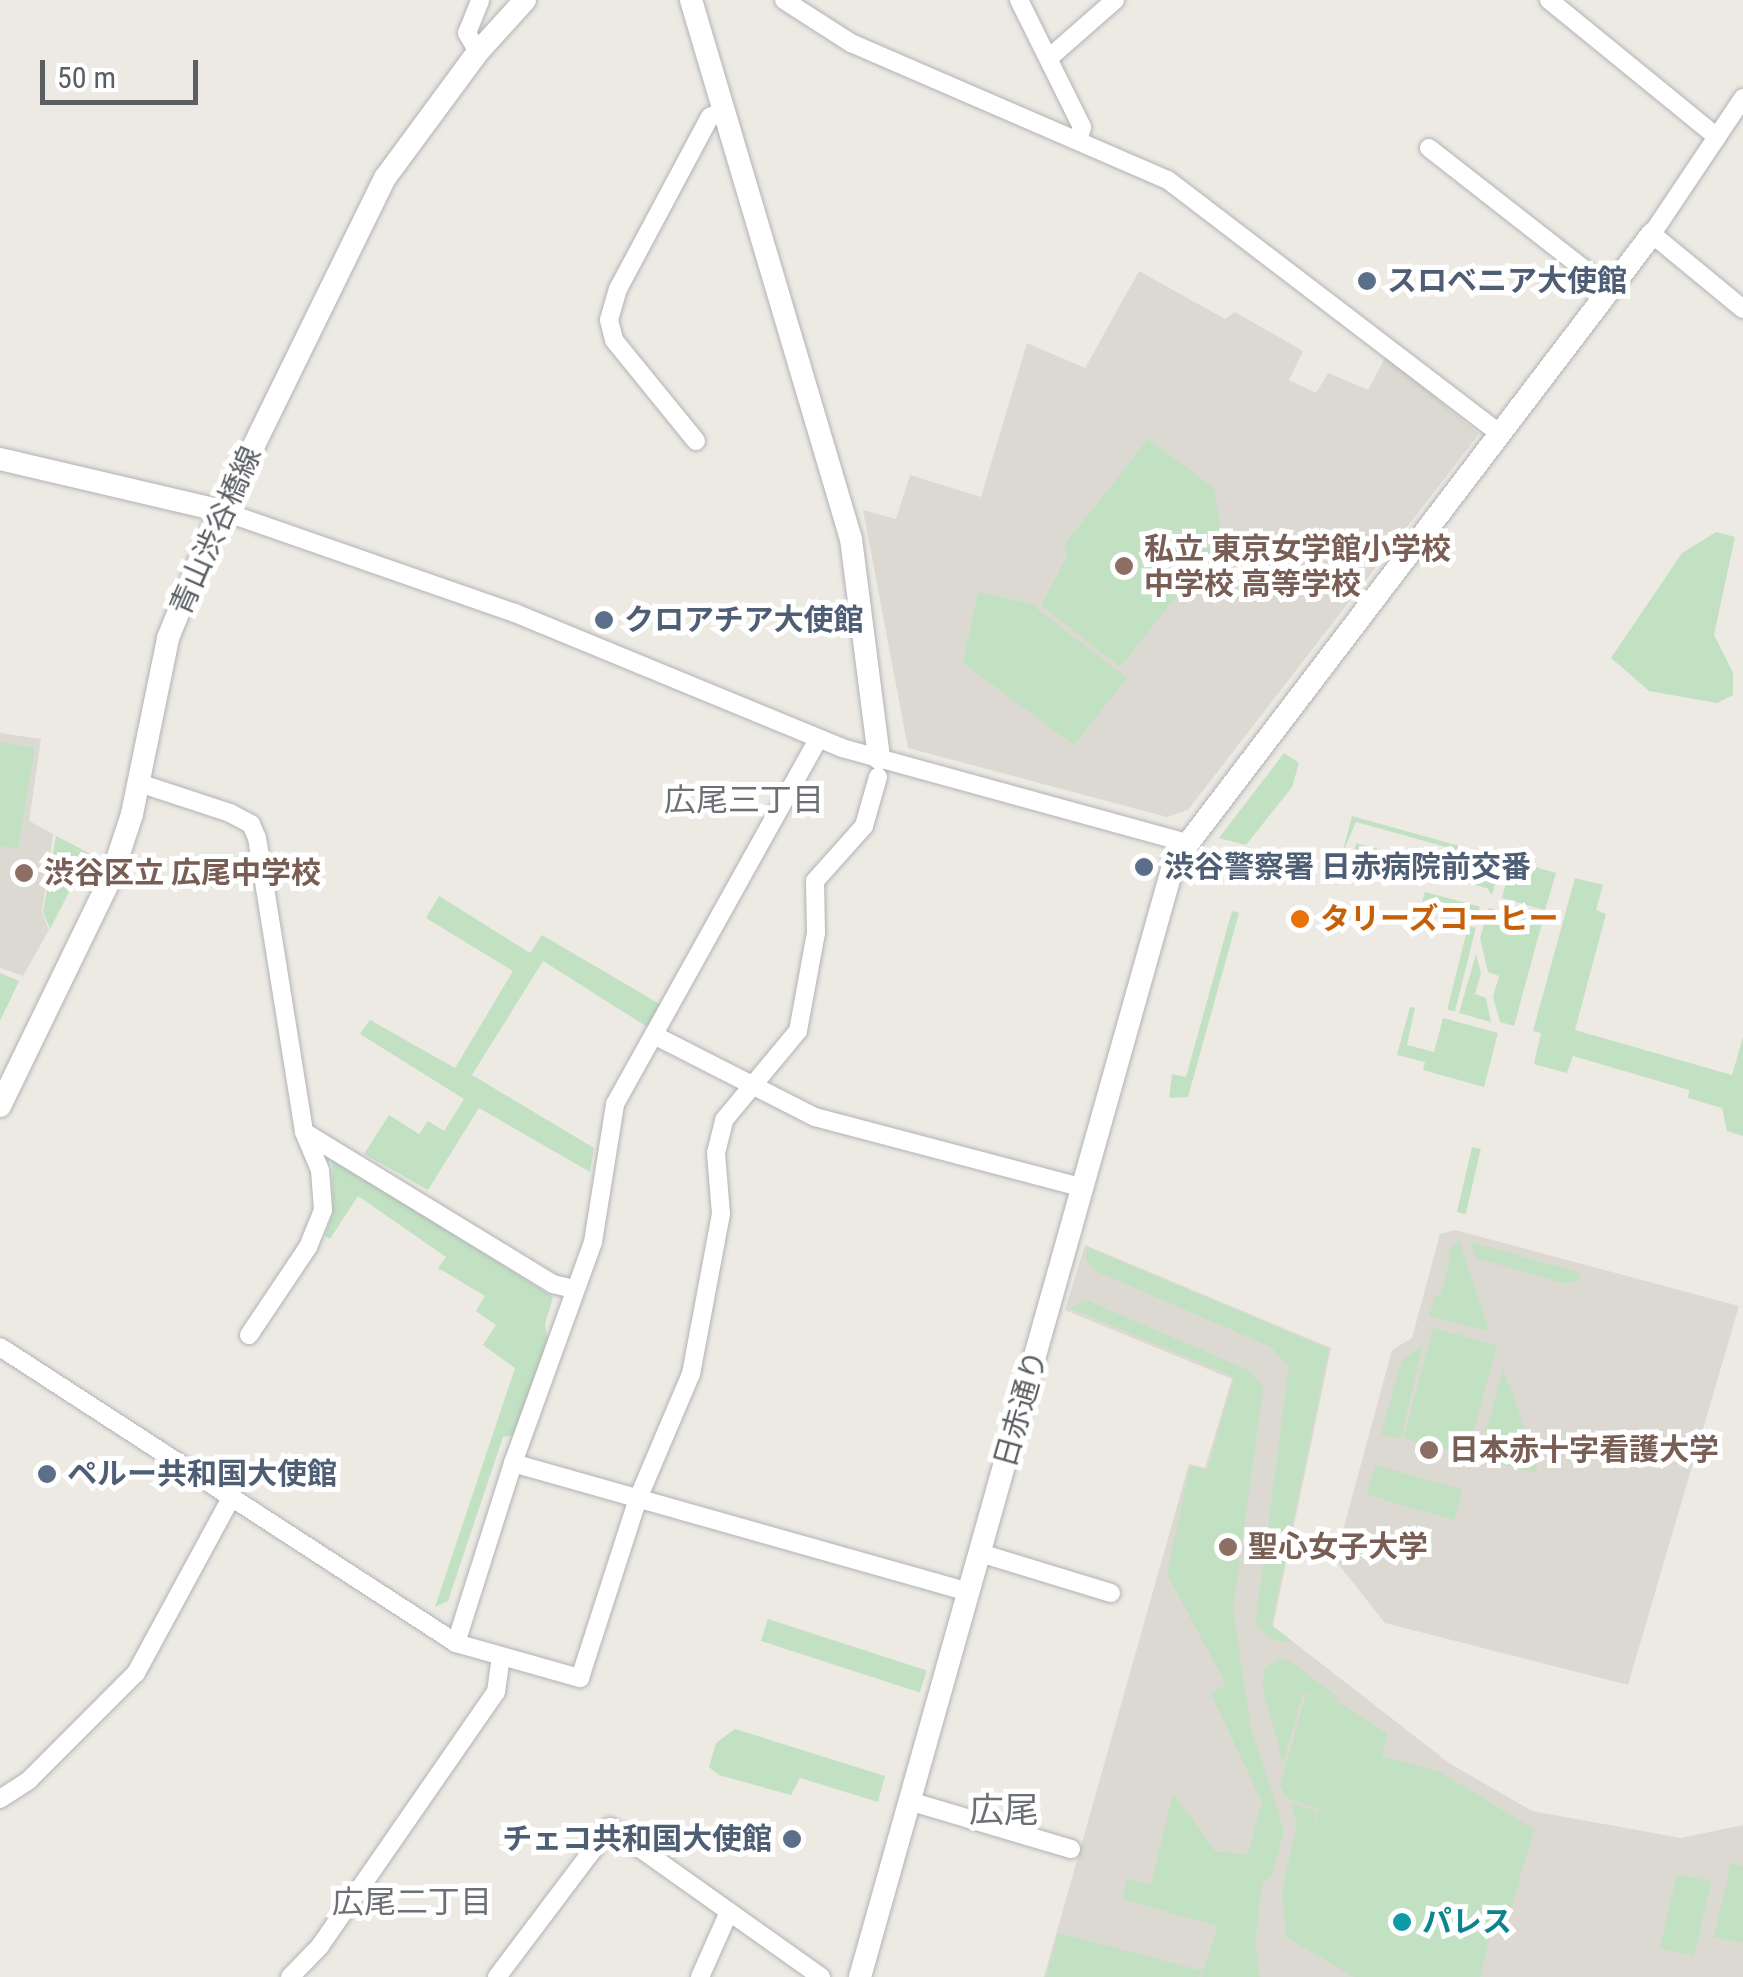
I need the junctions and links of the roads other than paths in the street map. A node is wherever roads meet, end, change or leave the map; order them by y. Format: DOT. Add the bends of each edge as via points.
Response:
graph roads {
  1 [pos="480,0"];
  2 [pos="524,0"];
  3 [pos="691,0"];
  4 [pos="784,0"];
  5 [pos="1019,0"];
  6 [pos="1114,0"];
  7 [pos="1549,0"];
  8 [pos="478,52"];
  9 [pos="1049,58"];
  10 [pos="1743,98"];
  11 [pos="724,110"];
  12 [pos="1717,137"];
  13 [pos="1078,138"];
  14 [pos="1428,148"];
  15 [pos="1652,234"];
  16 [pos="1612,291"];
  17 [pos="1743,308"];
  18 [pos="1501,434"];
  19 [pos="696,442"];
  20 [pos="0,460"];
  21 [pos="222,511"];
  22 [pos="818,740"];
  23 [pos="879,768"];
  24 [pos="138,783"];
  25 [pos="1186,843"];
  26 [pos="656,1036"];
  27 [pos="751,1085"];
  28 [pos="0,1106"];
  29 [pos="304,1132"];
  30 [pos="1083,1188"];
  31 [pos="574,1289"];
  32 [pos="249,1335"];
  33 [pos="0,1347"];
  34 [pos="513,1464"];
  35 [pos="230,1500"];
  36 [pos="636,1501"];
  37 [pos="980,1553"];
  38 [pos="969,1592"];
  39 [pos="1111,1593"];
  40 [pos="456,1643"];
  41 [pos="501,1658"];
  42 [pos="0,1799"];
  43 [pos="909,1801"];
  44 [pos="1072,1849"];
  45 [pos="730,1912"];
  46 [pos="290,1977"];
  47 [pos="497,1977"];
  48 [pos="700,1977"];
  49 [pos="821,1977"];
  50 [pos="860,1977"];
  1 -- 8 [label="street" via="467,33"];
  2 -- 8 [label="street, 青山渋谷橋線"];
  3 -- 11 [label="street"];
  4 -- 13 [label="street" via="852,43"];
  5 -- 9 [label="street"];
  6 -- 9 [label="street"];
  7 -- 12 [label="street"];
  8 -- 21 [label="street, 青山渋谷橋線" via="412,138 359,224"];
  9 -- 13 [label="street" via="1082,126"];
  10 -- 12 [label="street"];
  11 -- 19 [label="street" via="710,117 618,289 609,320 614,340"];
  11 -- 23 [label="street" via="852,538"];
  12 -- 15 [label="street"];
  13 -- 18 [label="street" via="1168,180"];
  14 -- 16 [label="street"];
  15 -- 16 [label="street, 日赤通り"];
  15 -- 17 [label="street"];
  16 -- 18 [label="street, 日赤通り"];
  18 -- 25 [label="street, 日赤通り"];
  20 -- 21 [label="street"];
  21 -- 22 [label="street" via="516,613"];
  21 -- 24 [label="street, 青山渋谷橋線" via="168,638"];
  22 -- 23 [label="street"];
  22 -- 26 [label="street"];
  23 -- 25 [label="street"];
  23 -- 27 [label="street" via="864,826 815,881 816,932 798,1031"];
  24 -- 28 [label="street, 青山渋谷橋線" via="112,874"];
  24 -- 29 [label="street" via="230,813 250,824 258,838"];
  25 -- 30 [label="street, 日赤通り" via="1168,881"];
  26 -- 27 [label="street"];
  26 -- 31 [label="street" via="615,1104 593,1242"];
  27 -- 30 [label="street" via="816,1117"];
  27 -- 36 [label="street" via="724,1120 716,1153 721,1214 690,1374"];
  29 -- 31 [label="street" via="553,1284"];
  29 -- 32 [label="street" via="320,1170 323,1210 308,1247"];
  30 -- 37 [label="street, 日赤通り"];
  31 -- 34 [label="street"];
  33 -- 35 [label="street" via="205,1477"];
  34 -- 36 [label="street"];
  34 -- 40 [label="street"];
  35 -- 40 [label="street"];
  35 -- 42 [label="street" via="136,1673 29,1780"];
  36 -- 38 [label="street"];
  36 -- 41 [label="street" via="580,1678"];
  37 -- 38 [label="street, 日赤通り"];
  37 -- 39 [label="street"];
  38 -- 43 [label="street, 日赤通り"];
  40 -- 41 [label="street"];
  41 -- 46 [label="street" via="496,1692 320,1946"];
  43 -- 44 [label="street"];
  43 -- 50 [label="street, 日赤通り"];
  45 -- 47 [label="street" via="610,1827"];
  45 -- 48 [label="street"];
  45 -- 49 [label="street"];
}
